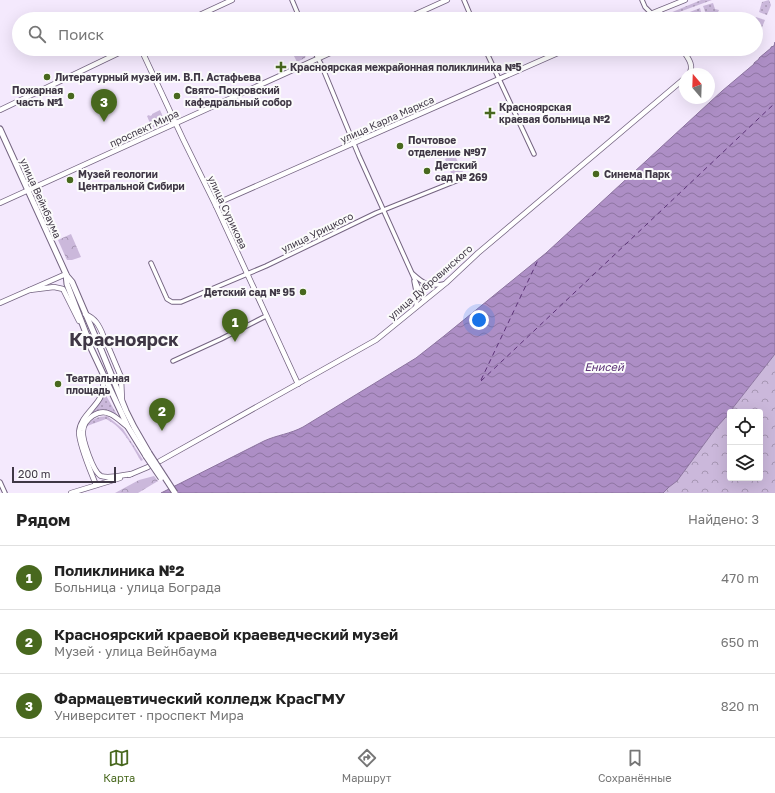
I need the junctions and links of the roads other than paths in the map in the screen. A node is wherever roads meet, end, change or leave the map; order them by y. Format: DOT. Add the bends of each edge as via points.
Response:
graph roads {
  1 [pos="232,0"];
  2 [pos="292,0"];
  3 [pos="447,0"];
  4 [pos="464,0"];
  5 [pos="642,0"];
  6 [pos="685,0"];
  7 [pos="659,11"];
  8 [pos="206,12"];
  9 [pos="297,12"];
  10 [pos="420,12"];
  11 [pos="469,12"];
  12 [pos="650,12"];
  13 [pos="655,12"];
  14 [pos="113,56"];
  15 [pos="144,56"];
  16 [pos="316,56"];
  17 [pos="324,56"];
  18 [pos="489,56"];
  19 [pos="551,56"];
  20 [pos="687,56"];
  21 [pos="318,59"];
  22 [pos="691,68"];
  23 [pos="499,79"];
  24 [pos="679,83"];
  25 [pos="0,110"];
  26 [pos="176,124"];
  27 [pos="0,129"];
  28 [pos="354,143"];
  29 [pos="534,154"];
  30 [pos="461,179"];
  31 [pos="28,191"];
  32 [pos="0,204"];
  33 [pos="216,206"];
  34 [pos="384,210"];
  35 [pos="151,263"];
  36 [pos="412,272"];
  37 [pos="66,274"];
  38 [pos="247,274"];
  39 [pos="444,284"];
  40 [pos="30,290"];
  41 [pos="424,300"];
  42 [pos="0,304"];
  43 [pos="416,307"];
  44 [pos="85,314"];
  45 [pos="266,316"];
  46 [pos="84,330"];
  47 [pos="173,361"];
  48 [pos="103,376"];
  49 [pos="298,384"];
  50 [pos="122,400"];
  51 [pos="128,427"];
  52 [pos="148,454"];
  53 [pos="160,461"];
  54 [pos="148,468"];
  55 [pos="131,474"];
  56 [pos="0,482"];
  57 [pos="96,485"];
  58 [pos="5,493"];
  59 [pos="70,493"];
  60 [pos="172,493"];
  61 [pos="175,493"];
  1 -- 8 [label="main road"];
  2 -- 9 [label="street"];
  3 -- 10 [label="main road"];
  4 -- 11 [label="street"];
  5 -- 12 [label="street"];
  6 -- 7 [label="main road"];
  7 -- 13 [label="main road"];
  14 -- 25 [label="main road"];
  15 -- 26 [label="main road, улица Сурикова"];
  16 -- 21 [label="street"];
  17 -- 21 [label="main road, проспект Мира"];
  18 -- 23 [label="street"];
  19 -- 23 [label="main road, улица Карла Маркса"];
  20 -- 22 [label="main road"];
  21 -- 26 [label="main road, проспект Мира"];
  21 -- 28 [label="street"];
  23 -- 28 [label="main road, улица Карла Маркса"];
  23 -- 29 [label="street"];
  24 -- 39 [label="main road, улица Дубровинского" via="478,252"];
  26 -- 31 [label="main road, проспект Мира"];
  26 -- 33 [label="main road, улица Сурикова"];
  27 -- 31 [label="highway, улица Вейнбаума"];
  28 -- 33 [label="main road, улица Карла Маркса"];
  28 -- 34 [label="street"];
  30 -- 34 [label="street, улица Урицкого"];
  31 -- 32 [label="main road, проспект Мира"];
  31 -- 37 [label="highway, улица Вейнбаума"];
  33 -- 38 [label="main road, улица Сурикова"];
  34 -- 36 [label="street"];
  34 -- 38 [label="street, улица Урицкого"];
  35 -- 38 [label="street, улица Урицкого" via="167,299 172,302 181,302"];
  36 -- 39 [label="street" via="428,284"];
  36 -- 41 [label="street"];
  36 -- 43 [label="street" via="417,296"];
  37 -- 40 [label="main road"];
  37 -- 44 [label="highway, улица Вейнбаума"];
  37 -- 46 [label="highway, улица Вейнбаума" via="67,284"];
  38 -- 45 [label="main road, улица Сурикова"];
  39 -- 41 [label="main road, улица Дубровинского"];
  40 -- 42 [label="main road"];
  40 -- 46 [label="main road" via="54,287 63,289"];
  41 -- 43 [label="main road, улица Дубровинского"];
  43 -- 49 [label="main road, улица Дубровинского" via="370,343"];
  44 -- 50 [label="highway, улица Вейнбаума"];
  44 -- 50 [label="main road" via="99,325 121,377"];
  45 -- 47 [label="street"];
  45 -- 49 [label="main road, улица Сурикова"];
  46 -- 48 [label="highway, улица Вейнбаума"];
  48 -- 51 [label="highway, улица Вейнбаума"];
  48 -- 57 [label="main road" via="100,398 82,422 79,433"];
  49 -- 53 [label="main road, улица Дубровинского"];
  50 -- 52 [label="highway, улица Вейнбаума"];
  51 -- 52 [label="highway, улица Вейнбаума"];
  51 -- 55 [label="main road" via="110,414 100,413 90,417 83,432 97,474 109,477"];
  52 -- 60 [label="highway, bridge"];
  52 -- 61 [label="highway, bridge"];
  54 -- 55 [label="main road"];
  55 -- 57 [label="main road"];
  56 -- 58 [label="street"];
  57 -- 59 [label="main road"];
}
